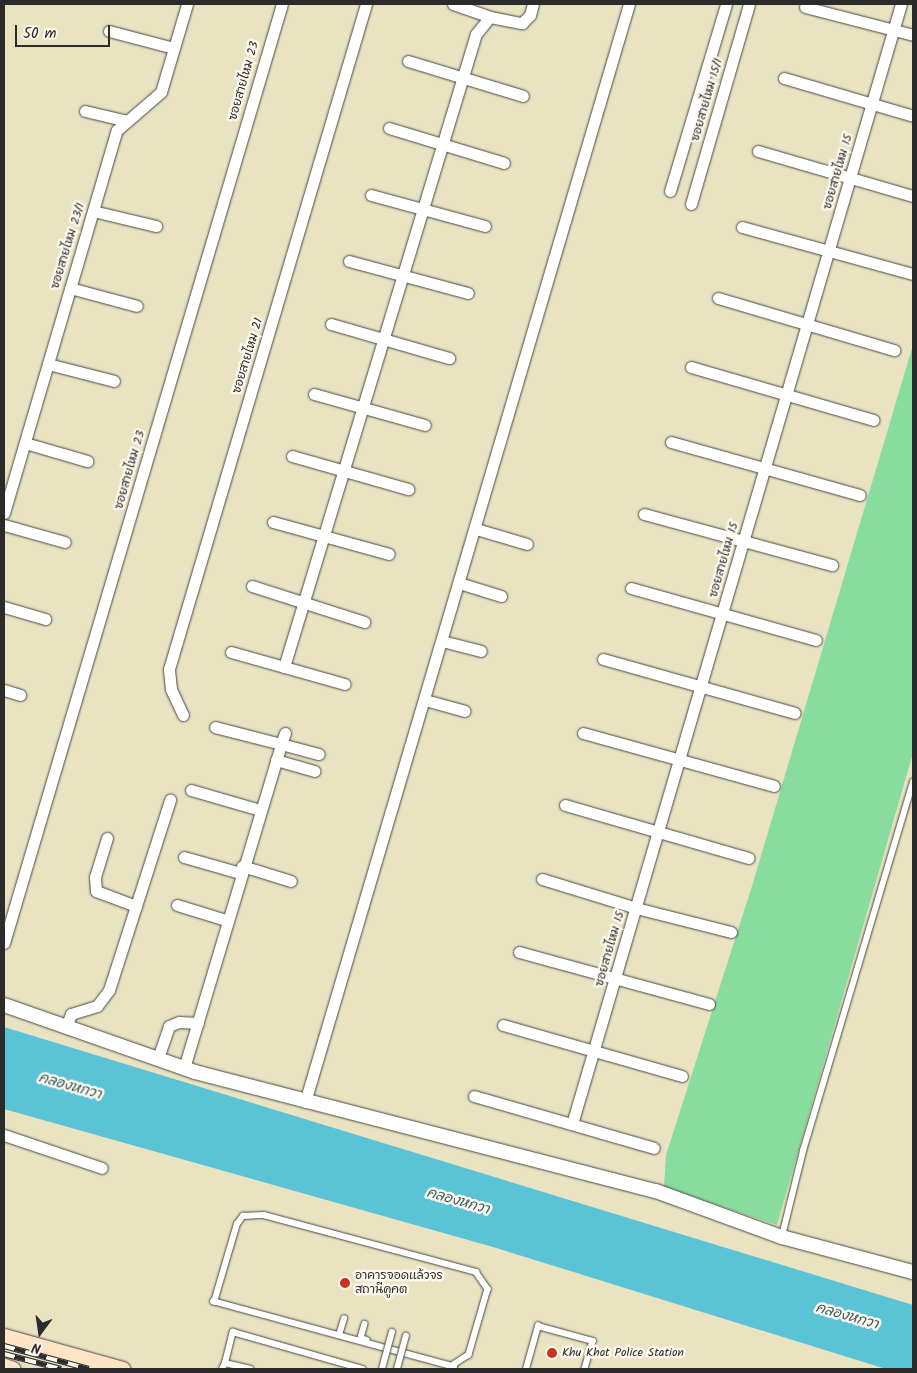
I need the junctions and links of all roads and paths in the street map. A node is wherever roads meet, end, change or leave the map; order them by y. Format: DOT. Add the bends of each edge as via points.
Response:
graph roads {
  1 [pos="187,4"];
  2 [pos="282,4"];
  3 [pos="366,4"];
  4 [pos="453,4"];
  5 [pos="533,4"];
  6 [pos="629,4"];
  7 [pos="726,4"];
  8 [pos="750,4"];
  9 [pos="901,4"];
  10 [pos="805,7"];
  11 [pos="490,17"];
  12 [pos="894,29"];
  13 [pos="109,31"];
  14 [pos="913,35"];
  15 [pos="174,48"];
  16 [pos="408,61"];
  17 [pos="463,77"];
  18 [pos="784,78"];
  19 [pos="524,96"];
  20 [pos="872,105"];
  21 [pos="85,111"];
  22 [pos="913,116"];
  23 [pos="127,121"];
  24 [pos="389,128"];
  25 [pos="444,144"];
  26 [pos="758,151"];
  27 [pos="504,163"];
  28 [pos="850,178"];
  29 [pos="670,191"];
  30 [pos="372,195"];
  31 [pos="913,196"];
  32 [pos="691,204"];
  33 [pos="424,210"];
  34 [pos="93,211"];
  35 [pos="156,226"];
  36 [pos="485,226"];
  37 [pos="742,227"];
  38 [pos="829,251"];
  39 [pos="349,261"];
  40 [pos="913,274"];
  41 [pos="404,277"];
  42 [pos="70,288"];
  43 [pos="468,293"];
  44 [pos="718,298"];
  45 [pos="137,306"];
  46 [pos="331,324"];
  47 [pos="807,325"];
  48 [pos="382,339"];
  49 [pos="894,350"];
  50 [pos="449,358"];
  51 [pos="48,364"];
  52 [pos="691,367"];
  53 [pos="114,380"];
  54 [pos="314,394"];
  55 [pos="786,397"];
  56 [pos="362,406"];
  57 [pos="873,420"];
  58 [pos="426,425"];
  59 [pos="671,442"];
  60 [pos="25,444"];
  61 [pos="292,456"];
  62 [pos="87,461"];
  63 [pos="765,469"];
  64 [pos="343,471"];
  65 [pos="408,489"];
  66 [pos="860,495"];
  67 [pos="4,513"];
  68 [pos="644,514"];
  69 [pos="273,522"];
  70 [pos="4,525"];
  71 [pos="476,529"];
  72 [pos="324,535"];
  73 [pos="744,540"];
  74 [pos="64,542"];
  75 [pos="527,544"];
  76 [pos="388,554"];
  77 [pos="832,565"];
  78 [pos="459,583"];
  79 [pos="252,586"];
  80 [pos="631,588"];
  81 [pos="501,596"];
  82 [pos="304,602"];
  83 [pos="4,607"];
  84 [pos="722,614"];
  85 [pos="44,619"];
  86 [pos="364,622"];
  87 [pos="816,640"];
  88 [pos="442,642"];
  89 [pos="481,651"];
  90 [pos="231,652"];
  91 [pos="602,658"];
  92 [pos="284,667"];
  93 [pos="345,684"];
  94 [pos="701,687"];
  95 [pos="4,690"];
  96 [pos="20,695"];
  97 [pos="425,700"];
  98 [pos="465,711"];
  99 [pos="795,713"];
  100 [pos="183,715"];
  101 [pos="215,727"];
  102 [pos="285,733"];
  103 [pos="583,733"];
  104 [pos="281,744"];
  105 [pos="319,754"];
  106 [pos="276,760"];
  107 [pos="680,760"];
  108 [pos="314,771"];
  109 [pos="913,782"];
  110 [pos="774,786"];
  111 [pos="191,790"];
  112 [pos="170,800"];
  113 [pos="565,805"];
  114 [pos="260,810"];
  115 [pos="658,833"];
  116 [pos="107,838"];
  117 [pos="184,857"];
  118 [pos="749,858"];
  119 [pos="241,870"];
  120 [pos="542,879"];
  121 [pos="291,881"];
  122 [pos="177,905"];
  123 [pos="136,906"];
  124 [pos="636,908"];
  125 [pos="226,920"];
  126 [pos="731,932"];
  127 [pos="4,943"];
  128 [pos="519,952"];
  129 [pos="615,979"];
  130 [pos="709,1004"];
  131 [pos="4,1005"];
  132 [pos="198,1022"];
  133 [pos="503,1026"];
  134 [pos="66,1027"];
  135 [pos="594,1051"];
  136 [pos="158,1058"];
  137 [pos="184,1068"];
  138 [pos="682,1076"];
  139 [pos="474,1096"];
  140 [pos="305,1102"];
  141 [pos="572,1124"];
  142 [pos="4,1135"];
  143 [pos="654,1148"];
  144 [pos="102,1168"];
  145 [pos="782,1236"];
  146 [pos="913,1272"];
  147 [pos="344,1318"];
  148 [pos="365,1324"];
  149 [pos="392,1332"];
  150 [pos="339,1335"];
  151 [pos="4,1336"];
  152 [pos="406,1336"];
  153 [pos="225,1362"];
  154 [pos="4,1366"];
  155 [pos="454,1367"];
  156 [pos="13,1369"];
  157 [pos="122,1369"];
  158 [pos="222,1369"];
  159 [pos="250,1369"];
  160 [pos="363,1369"];
  161 [pos="382,1369"];
  162 [pos="397,1369"];
  163 [pos="449,1369"];
  164 [pos="526,1369"];
  165 [pos="585,1369"];
  1 -- 15 [label="street, ซอยสายไหม 23/1"];
  2 -- 127 [label="street, ซอยสายไหม 23"];
  3 -- 100 [label="street, ซอยสายไหม 21" via="169,669 171,689"];
  4 -- 11 [label="street"];
  5 -- 11 [label="street" via="530,15 522,23"];
  6 -- 71 [label="street"];
  7 -- 29 [label="street, ซอยสายไหม 15/1"];
  8 -- 32 [label="street, ซอยสายไหม 15/1"];
  9 -- 12 [label="street, ซอยสายไหม 15"];
  10 -- 12 [label="street"];
  11 -- 17 [label="street" via="476,34"];
  12 -- 14 [label="street"];
  12 -- 20 [label="street, ซอยสายไหม 15"];
  13 -- 15 [label="street"];
  15 -- 23 [label="street, ซอยสายไหม 23/1" via="161,92"];
  16 -- 17 [label="street"];
  17 -- 19 [label="street"];
  17 -- 25 [label="street"];
  18 -- 20 [label="street"];
  20 -- 22 [label="street"];
  20 -- 28 [label="street, ซอยสายไหม 15"];
  21 -- 23 [label="street"];
  23 -- 34 [label="street, ซอยสายไหม 23/1" via="117,130"];
  24 -- 25 [label="street"];
  25 -- 27 [label="street"];
  25 -- 33 [label="street"];
  26 -- 28 [label="street"];
  28 -- 31 [label="street"];
  28 -- 38 [label="street, ซอยสายไหม 15"];
  30 -- 33 [label="street"];
  33 -- 36 [label="street"];
  33 -- 41 [label="street"];
  34 -- 35 [label="street"];
  34 -- 42 [label="street, ซอยสายไหม 23/1"];
  37 -- 38 [label="street"];
  38 -- 40 [label="street"];
  38 -- 47 [label="street, ซอยสายไหม 15"];
  39 -- 41 [label="street"];
  41 -- 43 [label="street"];
  41 -- 48 [label="street"];
  42 -- 45 [label="street"];
  42 -- 51 [label="street, ซอยสายไหม 23/1"];
  44 -- 47 [label="street"];
  46 -- 48 [label="street"];
  47 -- 49 [label="street"];
  47 -- 55 [label="street, ซอยสายไหม 15"];
  48 -- 50 [label="street"];
  48 -- 56 [label="street"];
  51 -- 53 [label="street"];
  51 -- 60 [label="street, ซอยสายไหม 23/1"];
  52 -- 55 [label="street"];
  54 -- 56 [label="street"];
  55 -- 57 [label="street"];
  55 -- 63 [label="street, ซอยสายไหม 15"];
  56 -- 58 [label="street"];
  56 -- 64 [label="street"];
  59 -- 63 [label="street"];
  60 -- 62 [label="street"];
  60 -- 67 [label="street, ซอยสายไหม 23/1"];
  61 -- 64 [label="street"];
  63 -- 66 [label="street"];
  63 -- 73 [label="street, ซอยสายไหม 15"];
  64 -- 65 [label="street"];
  64 -- 72 [label="street"];
  68 -- 73 [label="street"];
  69 -- 72 [label="street"];
  70 -- 74 [label="street"];
  71 -- 75 [label="street"];
  71 -- 78 [label="street"];
  72 -- 76 [label="street"];
  72 -- 82 [label="street"];
  73 -- 77 [label="street"];
  73 -- 84 [label="street, ซอยสายไหม 15"];
  78 -- 81 [label="street"];
  78 -- 88 [label="street"];
  79 -- 82 [label="street"];
  80 -- 84 [label="street"];
  82 -- 86 [label="street"];
  82 -- 92 [label="street"];
  83 -- 85 [label="street"];
  84 -- 87 [label="street"];
  84 -- 94 [label="street, ซอยสายไหม 15"];
  88 -- 89 [label="street"];
  88 -- 97 [label="street"];
  90 -- 92 [label="street"];
  91 -- 94 [label="street"];
  92 -- 93 [label="street"];
  94 -- 99 [label="street"];
  94 -- 107 [label="street, ซอยสายไหม 15"];
  95 -- 96 [label="street"];
  97 -- 98 [label="street"];
  97 -- 140 [label="street"];
  101 -- 104 [label="street"];
  102 -- 104 [label="street"];
  103 -- 107 [label="street"];
  104 -- 105 [label="street"];
  104 -- 106 [label="street"];
  106 -- 108 [label="street"];
  106 -- 114 [label="street"];
  107 -- 110 [label="street"];
  107 -- 115 [label="street, ซอยสายไหม 15"];
  109 -- 145 [label="lane" via="803,1150"];
  111 -- 114 [label="street"];
  112 -- 123 [label="street"];
  113 -- 115 [label="street"];
  114 -- 119 [label="street"];
  115 -- 118 [label="street"];
  115 -- 124 [label="street, ซอยสายไหม 15"];
  116 -- 123 [label="street" via="94,877 96,891"];
  117 -- 119 [label="street"];
  119 -- 121 [label="street"];
  119 -- 125 [label="street"];
  120 -- 124 [label="street"];
  122 -- 125 [label="street"];
  123 -- 134 [label="street" via="103,1001 72,1014"];
  124 -- 126 [label="street"];
  124 -- 129 [label="street, ซอยสายไหม 15"];
  125 -- 132 [label="street"];
  128 -- 129 [label="street"];
  129 -- 130 [label="street"];
  129 -- 135 [label="street, ซอยสายไหม 15"];
  131 -- 134 [label="street"];
  132 -- 136 [label="street" via="179,1022 170,1026"];
  132 -- 137 [label="street"];
  133 -- 135 [label="street"];
  134 -- 136 [label="street"];
  135 -- 138 [label="street"];
  135 -- 141 [label="street, ซอยสายไหม 15"];
  136 -- 137 [label="street"];
  137 -- 140 [label="street"];
  139 -- 141 [label="street"];
  140 -- 145 [label="street" via="656,1191"];
  141 -- 143 [label="street"];
  142 -- 144 [label="street"];
  145 -- 146 [label="street"];
  147 -- 150 [label="lane"];
  148 -- 155 [label="lane" via="361,1338"];
  149 -- 161 [label="lane, bridge"];
  150 -- 155 [label="lane" via="214,1302 237,1224 243,1216 264,1215 476,1272 488,1289 469,1355"];
  150 -- 163 [label="lane" via="450,1366"];
  151 -- 157 [label="main road"];
  152 -- 162 [label="lane, bridge"];
  153 -- 158 [label="lane"];
  153 -- 159 [label="lane"];
  153 -- 160 [label="lane" via="233,1332"];
  154 -- 156 [label="main road"];
  164 -- 165 [label="lane" via="538,1326 593,1340"];
}
